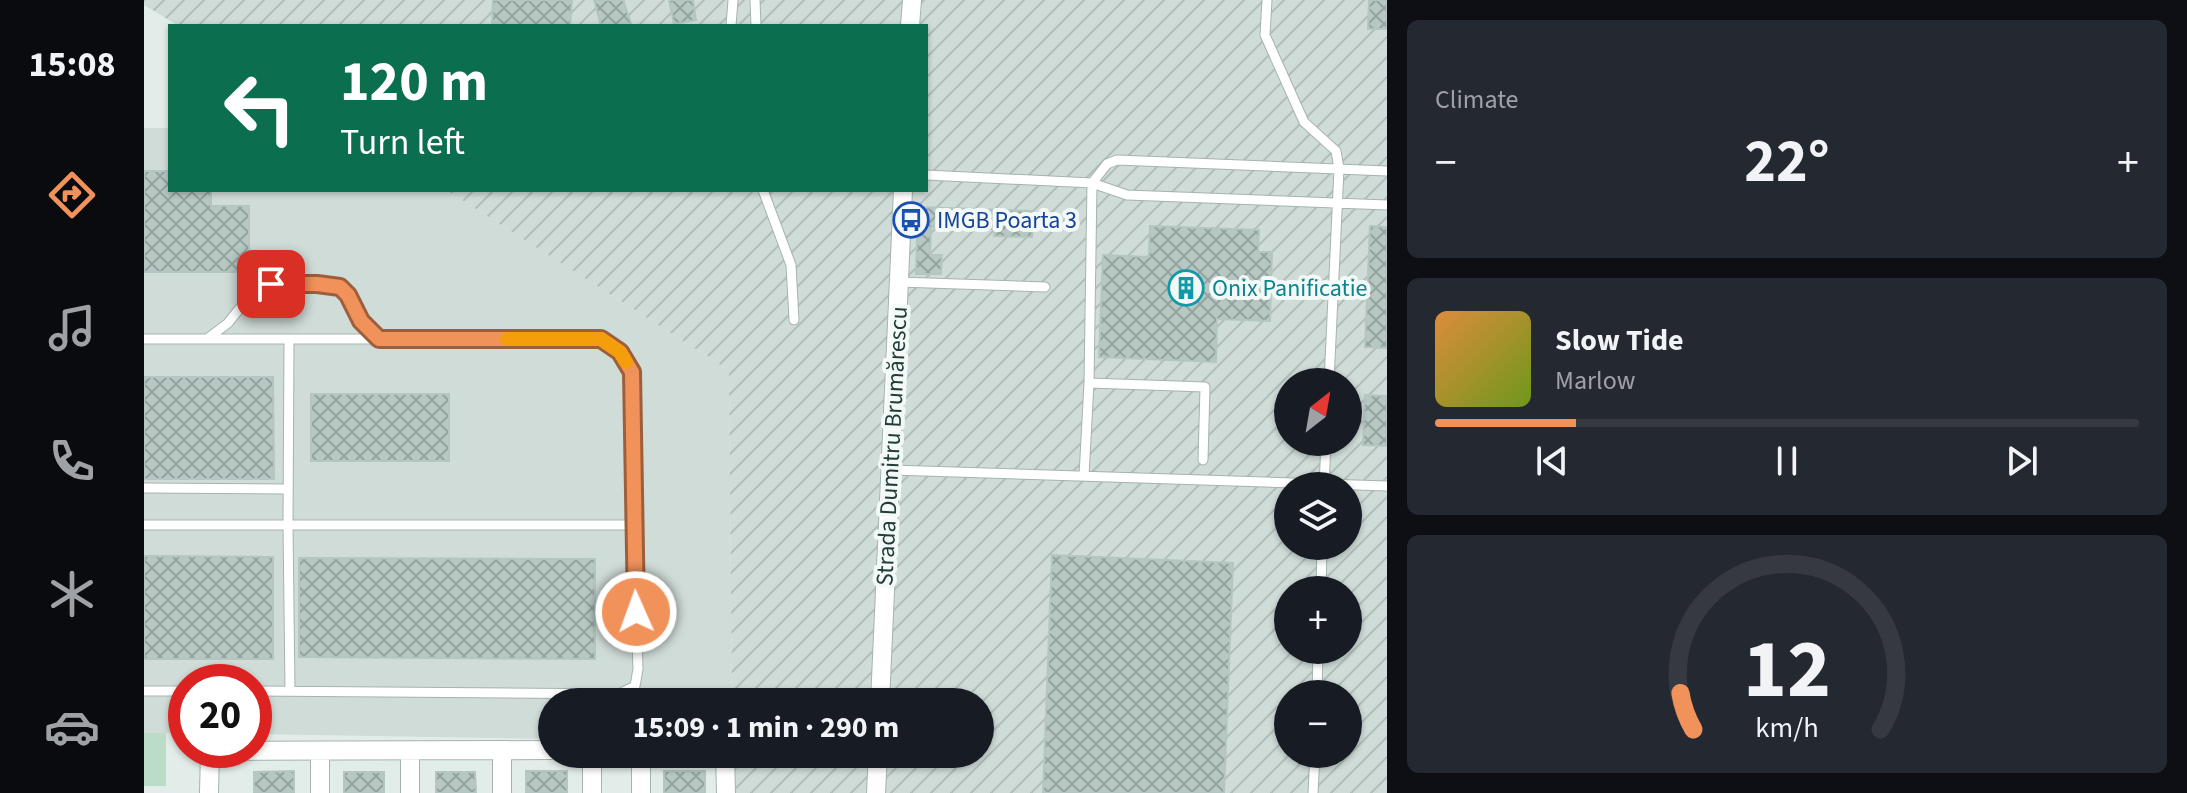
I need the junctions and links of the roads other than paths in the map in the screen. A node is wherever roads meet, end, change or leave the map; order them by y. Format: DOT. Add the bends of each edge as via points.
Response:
graph roads {
  1 [pos="733,0"];
  2 [pos="755,0"];
  3 [pos="912,0"];
  4 [pos="1267,0"];
  5 [pos="731,24"];
  6 [pos="756,24"];
  7 [pos="910,24"];
  8 [pos="1339,169"];
  9 [pos="1387,171"];
  10 [pos="928,175"];
  11 [pos="1092,183"];
  12 [pos="764,192"];
  13 [pos="903,192"];
  14 [pos="1337,203"];
  15 [pos="1387,205"];
  16 [pos="899,282"];
  17 [pos="1045,287"];
  18 [pos="794,320"];
  19 [pos="144,339"];
  20 [pos="207,339"];
  21 [pos="289,339"];
  22 [pos="379,339"];
  23 [pos="1330,368"];
  24 [pos="1089,383"];
  25 [pos="1203,460"];
  26 [pos="890,470"];
  27 [pos="1084,476"];
  28 [pos="1274,483"];
  29 [pos="1362,486"];
  30 [pos="1387,486"];
  31 [pos="144,488"];
  32 [pos="288,489"];
  33 [pos="144,525"];
  34 [pos="288,525"];
  35 [pos="633,525"];
  36 [pos="881,688"];
  37 [pos="144,691"];
  38 [pos="168,691"];
  39 [pos="272,691"];
  40 [pos="290,691"];
  41 [pos="502,750"];
  42 [pos="538,750"];
  43 [pos="320,751"];
  44 [pos="410,751"];
  45 [pos="592,768"];
  46 [pos="641,768"];
  47 [pos="725,768"];
  48 [pos="877,768"];
  49 [pos="1314,768"];
  50 [pos="209,793"];
  51 [pos="320,793"];
  52 [pos="410,793"];
  53 [pos="502,793"];
  54 [pos="592,793"];
  55 [pos="641,793"];
  56 [pos="726,793"];
  57 [pos="876,793"];
  58 [pos="1313,793"];
  1 -- 5 [label="lane"];
  2 -- 6 [label="lane"];
  3 -- 7 [label="street"];
  4 -- 8 [label="lane" via="1265,35 1304,122 1336,151"];
  8 -- 9 [label="lane"];
  8 -- 11 [label="lane" via="1117,160"];
  8 -- 14 [label="lane"];
  10 -- 11 [label="lane"];
  11 -- 14 [label="lane" via="1127,195"];
  11 -- 24 [label="lane"];
  12 -- 18 [label="lane" via="791,265"];
  13 -- 16 [label="street, Strada Dumitru Brumărescu"];
  14 -- 15 [label="lane"];
  14 -- 23 [label="lane"];
  16 -- 17 [label="lane"];
  16 -- 26 [label="street, Strada Dumitru Brumărescu"];
  19 -- 20 [label="lane"];
  20 -- 21 [label="lane"];
  20 -- 22 [label="lane" via="228,323 256,288 317,284 340,287"];
  21 -- 22 [label="lane"];
  21 -- 32 [label="lane"];
  22 -- 35 [label="lane" via="601,339 620,352 632,372"];
  24 -- 25 [label="lane" via="1205,387"];
  24 -- 27 [label="lane"];
  26 -- 27 [label="lane"];
  26 -- 36 [label="street, Strada Dumitru Brumărescu"];
  27 -- 28 [label="lane"];
  29 -- 30 [label="lane"];
  31 -- 32 [label="lane"];
  32 -- 34 [label="lane"];
  33 -- 34 [label="lane"];
  34 -- 35 [label="lane"];
  34 -- 40 [label="lane"];
  35 -- 40 [label="lane" via="638,669 635,686 619,694"];
  37 -- 38 [label="lane"];
  39 -- 40 [label="lane"];
  41 -- 42 [label="street"];
  41 -- 44 [label="street"];
  41 -- 53 [label="street"];
  43 -- 44 [label="street"];
  43 -- 50 [label="street" via="210,751"];
  43 -- 51 [label="street"];
  44 -- 52 [label="street"];
  45 -- 54 [label="street"];
  46 -- 55 [label="street"];
  47 -- 56 [label="street"];
  48 -- 57 [label="street"];
  49 -- 58 [label="lane"];
}
